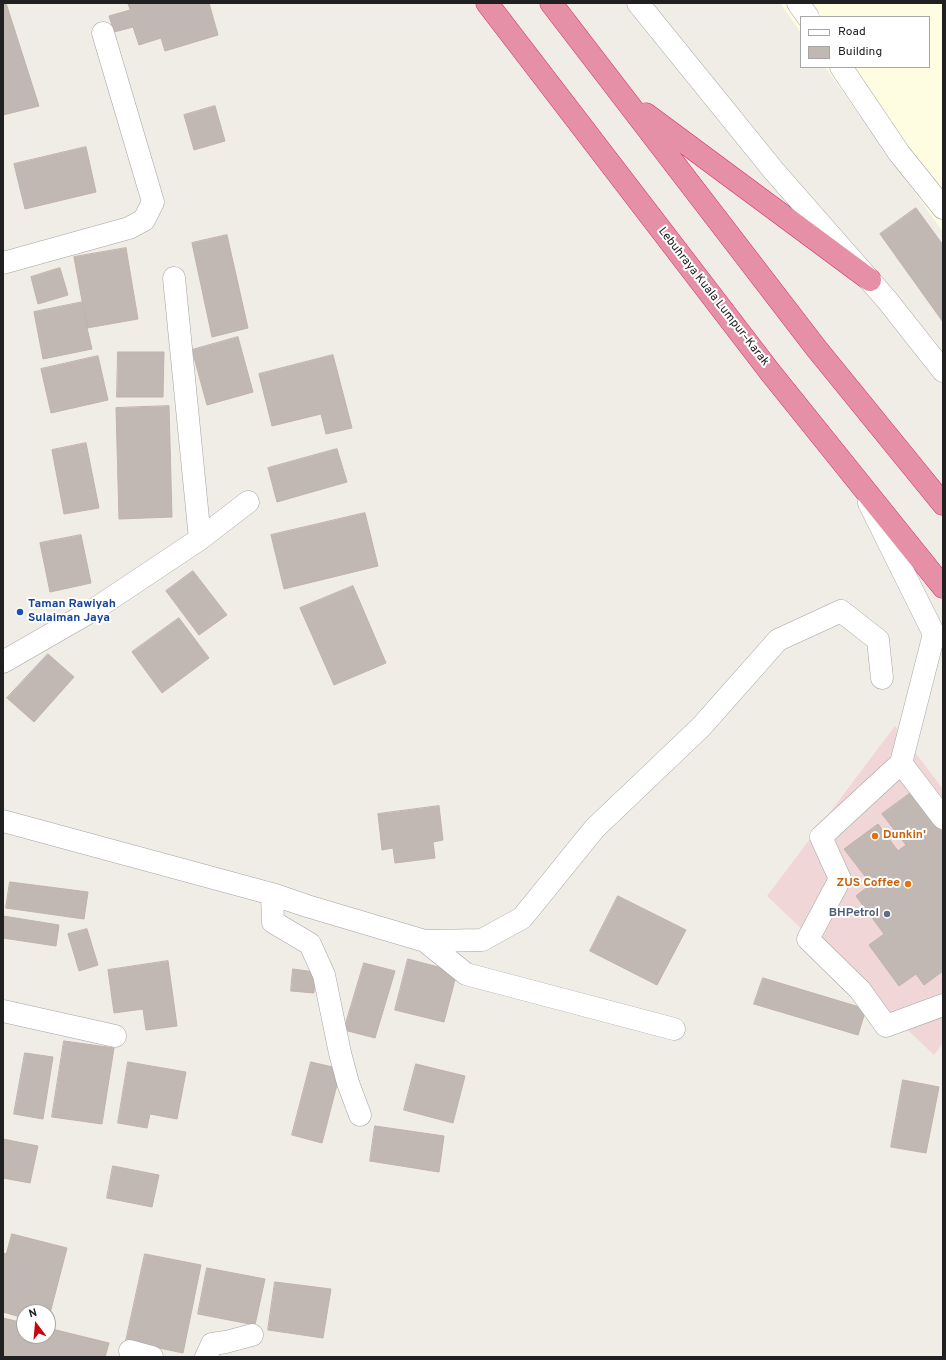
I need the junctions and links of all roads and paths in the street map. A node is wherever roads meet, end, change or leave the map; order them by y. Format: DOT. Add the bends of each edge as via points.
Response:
graph roads {
  1 [pos="487,3"];
  2 [pos="551,3"];
  3 [pos="638,3"];
  4 [pos="798,3"];
  5 [pos="807,16"];
  6 [pos="103,33"];
  7 [pos="842,68"];
  8 [pos="622,96"];
  9 [pos="943,208"];
  10 [pos="3,263"];
  11 [pos="174,278"];
  12 [pos="870,280"];
  13 [pos="943,371"];
  14 [pos="860,484"];
  15 [pos="248,502"];
  16 [pos="943,504"];
  17 [pos="200,540"];
  18 [pos="943,587"];
  19 [pos="3,662"];
  20 [pos="882,678"];
  21 [pos="901,763"];
  22 [pos="943,818"];
  23 [pos="3,821"];
  24 [pos="272,894"];
  25 [pos="425,941"];
  26 [pos="943,1005"];
  27 [pos="3,1011"];
  28 [pos="674,1029"];
  29 [pos="115,1036"];
  30 [pos="360,1115"];
  31 [pos="252,1335"];
  32 [pos="130,1351"];
  33 [pos="152,1357"];
  34 [pos="206,1357"];
  1 -- 14 [label="highway, Lebuhraya Kuala Lumpur–Karak" via="770,372"];
  2 -- 8 [label="highway"];
  3 -- 12 [label="street" via="774,171"];
  4 -- 5 [label="street"];
  6 -- 10 [label="street" via="153,202 144,220 129,228"];
  7 -- 9 [label="street" via="899,153"];
  8 -- 12 [label="highway"];
  8 -- 16 [label="highway" via="816,348"];
  11 -- 17 [label="street"];
  12 -- 13 [label="street"];
  14 -- 18 [label="highway, Lebuhraya Kuala Lumpur–Karak"];
  14 -- 21 [label="street" via="934,634"];
  15 -- 17 [label="street"];
  17 -- 19 [label="street" via="95,609"];
  20 -- 25 [label="street" via="878,640 841,611 778,640 701,728 595,828 522,918 482,940"];
  21 -- 22 [label="street"];
  21 -- 26 [label="street" via="821,838 840,879 808,939 860,990 886,1026"];
  23 -- 24 [label="street"];
  24 -- 25 [label="street"];
  24 -- 30 [label="street" via="273,922 310,944 324,975 340,1053"];
  25 -- 28 [label="street" via="466,974"];
  27 -- 29 [label="street"];
  31 -- 34 [label="street" via="212,1344"];
  32 -- 33 [label="street"];
}
